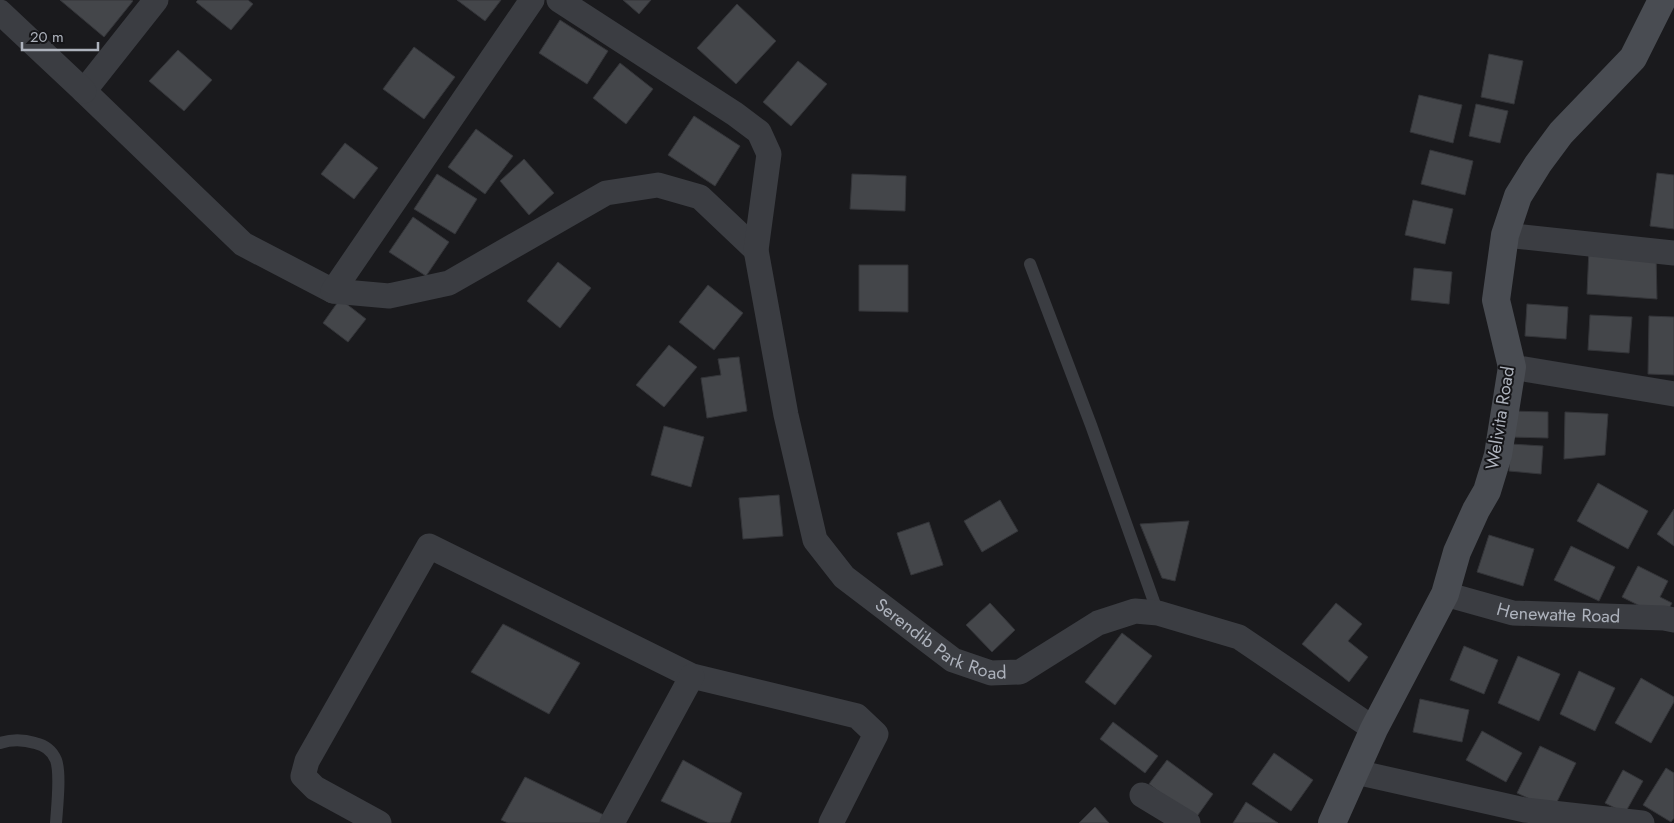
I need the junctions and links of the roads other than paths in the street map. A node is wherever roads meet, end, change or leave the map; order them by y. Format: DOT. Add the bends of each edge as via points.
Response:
graph roads {
  1 [pos="156,0"];
  2 [pos="532,0"];
  3 [pos="559,0"];
  4 [pos="1662,0"];
  5 [pos="0,12"];
  6 [pos="84,91"];
  7 [pos="1505,235"];
  8 [pos="756,250"];
  9 [pos="1674,253"];
  10 [pos="1030,264"];
  11 [pos="333,291"];
  12 [pos="1512,367"];
  13 [pos="1674,394"];
  14 [pos="1445,594"];
  15 [pos="1158,614"];
  16 [pos="1674,620"];
  17 [pos="692,676"];
  18 [pos="1374,728"];
  19 [pos="0,743"];
  20 [pos="1356,772"];
  21 [pos="1142,795"];
  22 [pos="56,823"];
  23 [pos="379,823"];
  24 [pos="612,823"];
  25 [pos="831,823"];
  26 [pos="1188,823"];
  27 [pos="1332,823"];
  28 [pos="1642,823"];
  1 -- 6 [label="street"];
  2 -- 11 [label="street"];
  3 -- 8 [label="street, Serendib Park Road" via="759,132 769,154"];
  4 -- 7 [label="street, Welivita Road" via="1633,58 1561,133 1538,164 1518,196"];
  5 -- 6 [label="street"];
  6 -- 11 [label="street" via="243,244"];
  7 -- 9 [label="street"];
  7 -- 12 [label="street, Welivita Road" via="1496,300"];
  8 -- 11 [label="street" via="700,197 658,185 606,193 449,283 389,296"];
  8 -- 15 [label="street, Serendib Park Road" via="786,415 815,540 844,577 953,660 991,673 1020,672 1098,623 1135,611"];
  10 -- 15 [label="lane"];
  12 -- 13 [label="street"];
  12 -- 14 [label="street, Welivita Road" via="1498,455 1487,491 1457,552"];
  14 -- 16 [label="street, Henewatte Road" via="1513,613"];
  14 -- 18 [label="street, Welivita Road"];
  15 -- 18 [label="street, Serendib Park Road" via="1239,637"];
  17 -- 23 [label="street" via="429,546 307,762 303,776 316,788"];
  17 -- 24 [label="street"];
  17 -- 25 [label="street" via="857,716 876,734"];
  18 -- 20 [label="street, Welivita Road"];
  19 -- 22 [label="lane" via="12,739 28,741 51,752 58,770"];
  20 -- 27 [label="street, Welivita Road"];
  20 -- 28 [label="street" via="1526,810"];
  21 -- 26 [label="street"];
}
